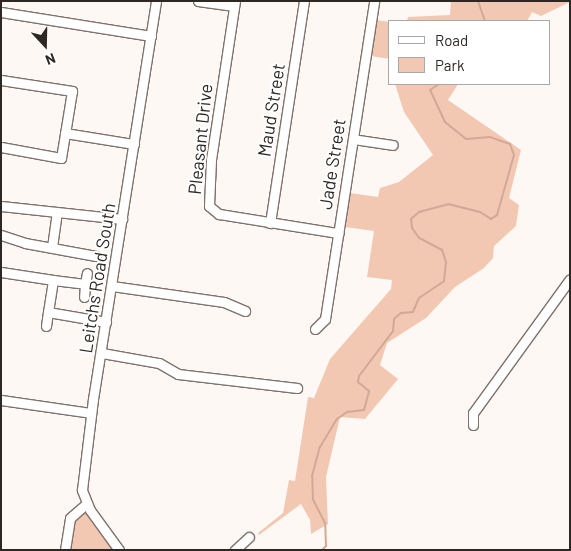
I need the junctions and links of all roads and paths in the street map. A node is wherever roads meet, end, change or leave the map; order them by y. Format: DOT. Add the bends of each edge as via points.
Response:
graph roads {
  1 [pos="156,1"];
  2 [pos="198,1"];
  3 [pos="304,1"];
  4 [pos="374,1"];
  5 [pos="234,4"];
  6 [pos="1,12"];
  7 [pos="151,36"];
  8 [pos="1,80"];
  9 [pos="65,133"];
  10 [pos="353,139"];
  11 [pos="134,144"];
  12 [pos="393,144"];
  13 [pos="1,147"];
  14 [pos="1,206"];
  15 [pos="57,212"];
  16 [pos="122,218"];
  17 [pos="270,223"];
  18 [pos="338,233"];
  19 [pos="1,235"];
  20 [pos="52,247"];
  21 [pos="96,256"];
  22 [pos="1,272"];
  23 [pos="87,273"];
  24 [pos="570,279"];
  25 [pos="53,280"];
  26 [pos="85,284"];
  27 [pos="112,286"];
  28 [pos="84,297"];
  29 [pos="245,311"];
  30 [pos="48,312"];
  31 [pos="106,322"];
  32 [pos="46,326"];
  33 [pos="315,329"];
  34 [pos="102,353"];
  35 [pos="297,388"];
  36 [pos="1,400"];
  37 [pos="91,413"];
  38 [pos="472,425"];
  39 [pos="86,504"];
  40 [pos="249,537"];
  41 [pos="65,550"];
  42 [pos="119,550"];
  43 [pos="235,550"];
  1 -- 7 [label="street, Leitchs Road South"];
  2 -- 5 [label="street"];
  3 -- 17 [label="street, Maud Street"];
  4 -- 10 [label="street, Jade Street"];
  5 -- 17 [label="street, Pleasant Drive" via="211,160 209,206 219,214"];
  6 -- 7 [label="street"];
  7 -- 11 [label="street, Leitchs Road South"];
  8 -- 9 [label="street" via="72,91"];
  9 -- 11 [label="street"];
  9 -- 13 [label="street" via="61,158"];
  10 -- 12 [label="street"];
  10 -- 18 [label="street, Jade Street"];
  11 -- 16 [label="street, Leitchs Road South"];
  14 -- 15 [label="street"];
  15 -- 16 [label="street"];
  15 -- 20 [label="street"];
  16 -- 27 [label="street, Leitchs Road South"];
  17 -- 18 [label="street, Pleasant Drive"];
  18 -- 33 [label="street, Jade Street" via="325,318"];
  19 -- 20 [label="street"];
  20 -- 21 [label="street"];
  22 -- 25 [label="street"];
  23 -- 26 [label="street"];
  24 -- 38 [label="street" via="473,413"];
  25 -- 26 [label="street"];
  25 -- 30 [label="street"];
  26 -- 28 [label="street"];
  27 -- 29 [label="street" via="224,302"];
  27 -- 31 [label="street, Leitchs Road South"];
  30 -- 31 [label="street"];
  30 -- 32 [label="street"];
  31 -- 34 [label="street, Leitchs Road South"];
  34 -- 35 [label="street" via="159,363 178,374"];
  34 -- 37 [label="street, Leitchs Road South"];
  36 -- 37 [label="street"];
  37 -- 39 [label="street, Leitchs Road South" via="82,490"];
  39 -- 41 [label="street" via="70,518"];
  39 -- 42 [label="street, Leitchs Road South"];
  40 -- 43 [label="street"];
}
